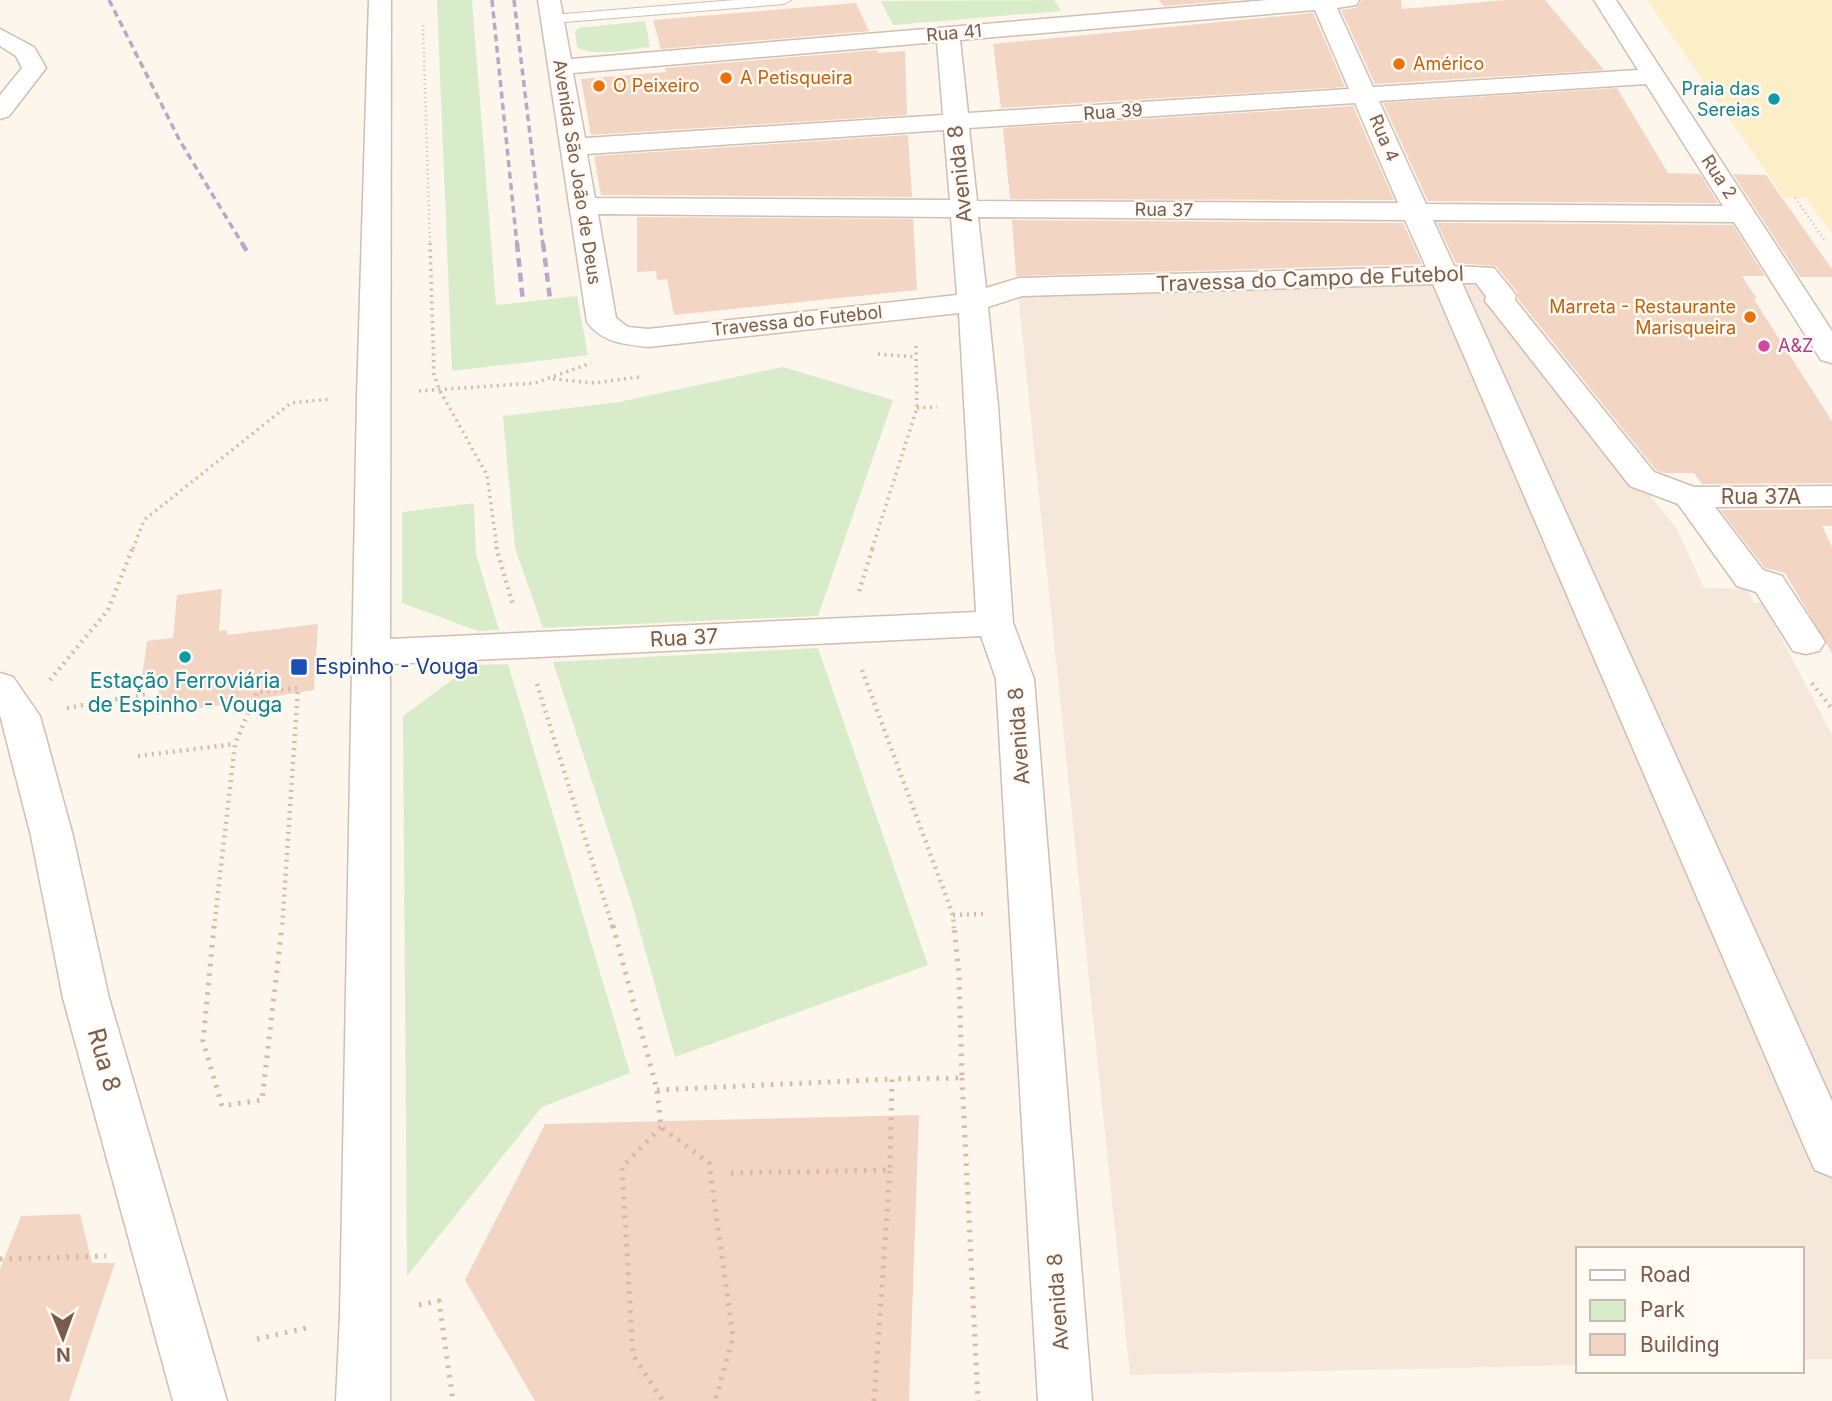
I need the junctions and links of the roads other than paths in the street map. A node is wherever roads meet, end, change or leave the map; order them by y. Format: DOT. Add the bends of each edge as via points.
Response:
graph roads {
  1 [pos="380,0"];
  2 [pos="783,0"];
  3 [pos="1605,0"];
  4 [pos="1335,1"];
  5 [pos="551,9"];
  6 [pos="948,33"];
  7 [pos="0,36"];
  8 [pos="560,67"];
  9 [pos="1653,76"];
  10 [pos="1366,96"];
  11 [pos="0,111"];
  12 [pos="954,122"];
  13 [pos="573,147"];
  14 [pos="584,206"];
  15 [pos="963,208"];
  16 [pos="1416,213"];
  17 [pos="1743,214"];
  18 [pos="1443,275"];
  19 [pos="974,302"];
  20 [pos="620,335"];
  21 [pos="1832,355"];
  22 [pos="1832,496"];
  23 [pos="1690,497"];
  24 [pos="995,623"];
  25 [pos="1806,642"];
  26 [pos="373,652"];
  27 [pos="7,715"];
  28 [pos="1832,1155"];
  29 [pos="200,1401"];
  30 [pos="363,1401"];
  31 [pos="1065,1401"];
  1 -- 26 [label="street"];
  2 -- 5 [label="lane"];
  3 -- 9 [label="street, Rua 2"];
  4 -- 6 [label="street, Rua 41"];
  4 -- 10 [label="street, Rua 4"];
  5 -- 8 [label="street, Avenida São João de Deus"];
  6 -- 8 [label="street, Rua 41"];
  6 -- 12 [label="street, Avenida 8"];
  7 -- 11 [label="street" via="26,52 34,68"];
  8 -- 13 [label="street, Avenida São João de Deus"];
  9 -- 10 [label="street, Rua 39"];
  9 -- 17 [label="street, Rua 2"];
  10 -- 12 [label="street, Rua 39"];
  10 -- 16 [label="street, Rua 4"];
  12 -- 13 [label="street, Rua 39"];
  12 -- 15 [label="street, Avenida 8"];
  13 -- 14 [label="street, Avenida São João de Deus"];
  14 -- 15 [label="street, Rua 37"];
  14 -- 20 [label="street, Avenida São João de Deus" via="602,322"];
  15 -- 16 [label="street, Rua 37"];
  15 -- 19 [label="street, Avenida 8"];
  16 -- 17 [label="street, Rua 37"];
  16 -- 18 [label="street, Rua 4"];
  17 -- 21 [label="street, Rua 2"];
  18 -- 19 [label="street, Travessa do Campo de Futebol" via="1019,288"];
  18 -- 23 [label="street, Travessa do Campo de Futebol" via="1484,274 1642,479"];
  18 -- 28 [label="street, Rua 4"];
  19 -- 20 [label="street, Travessa do Futebol" via="648,338"];
  19 -- 24 [label="street, Avenida 8"];
  22 -- 23 [label="street, Rua 37A"];
  23 -- 25 [label="street" via="1750,578 1769,584"];
  24 -- 26 [label="street, Rua 37"];
  24 -- 31 [label="street, Avenida 8" via="1015,679"];
  26 -- 30 [label="street"];
  27 -- 29 [label="street, Rua 8" via="52,836 86,998"];
}
